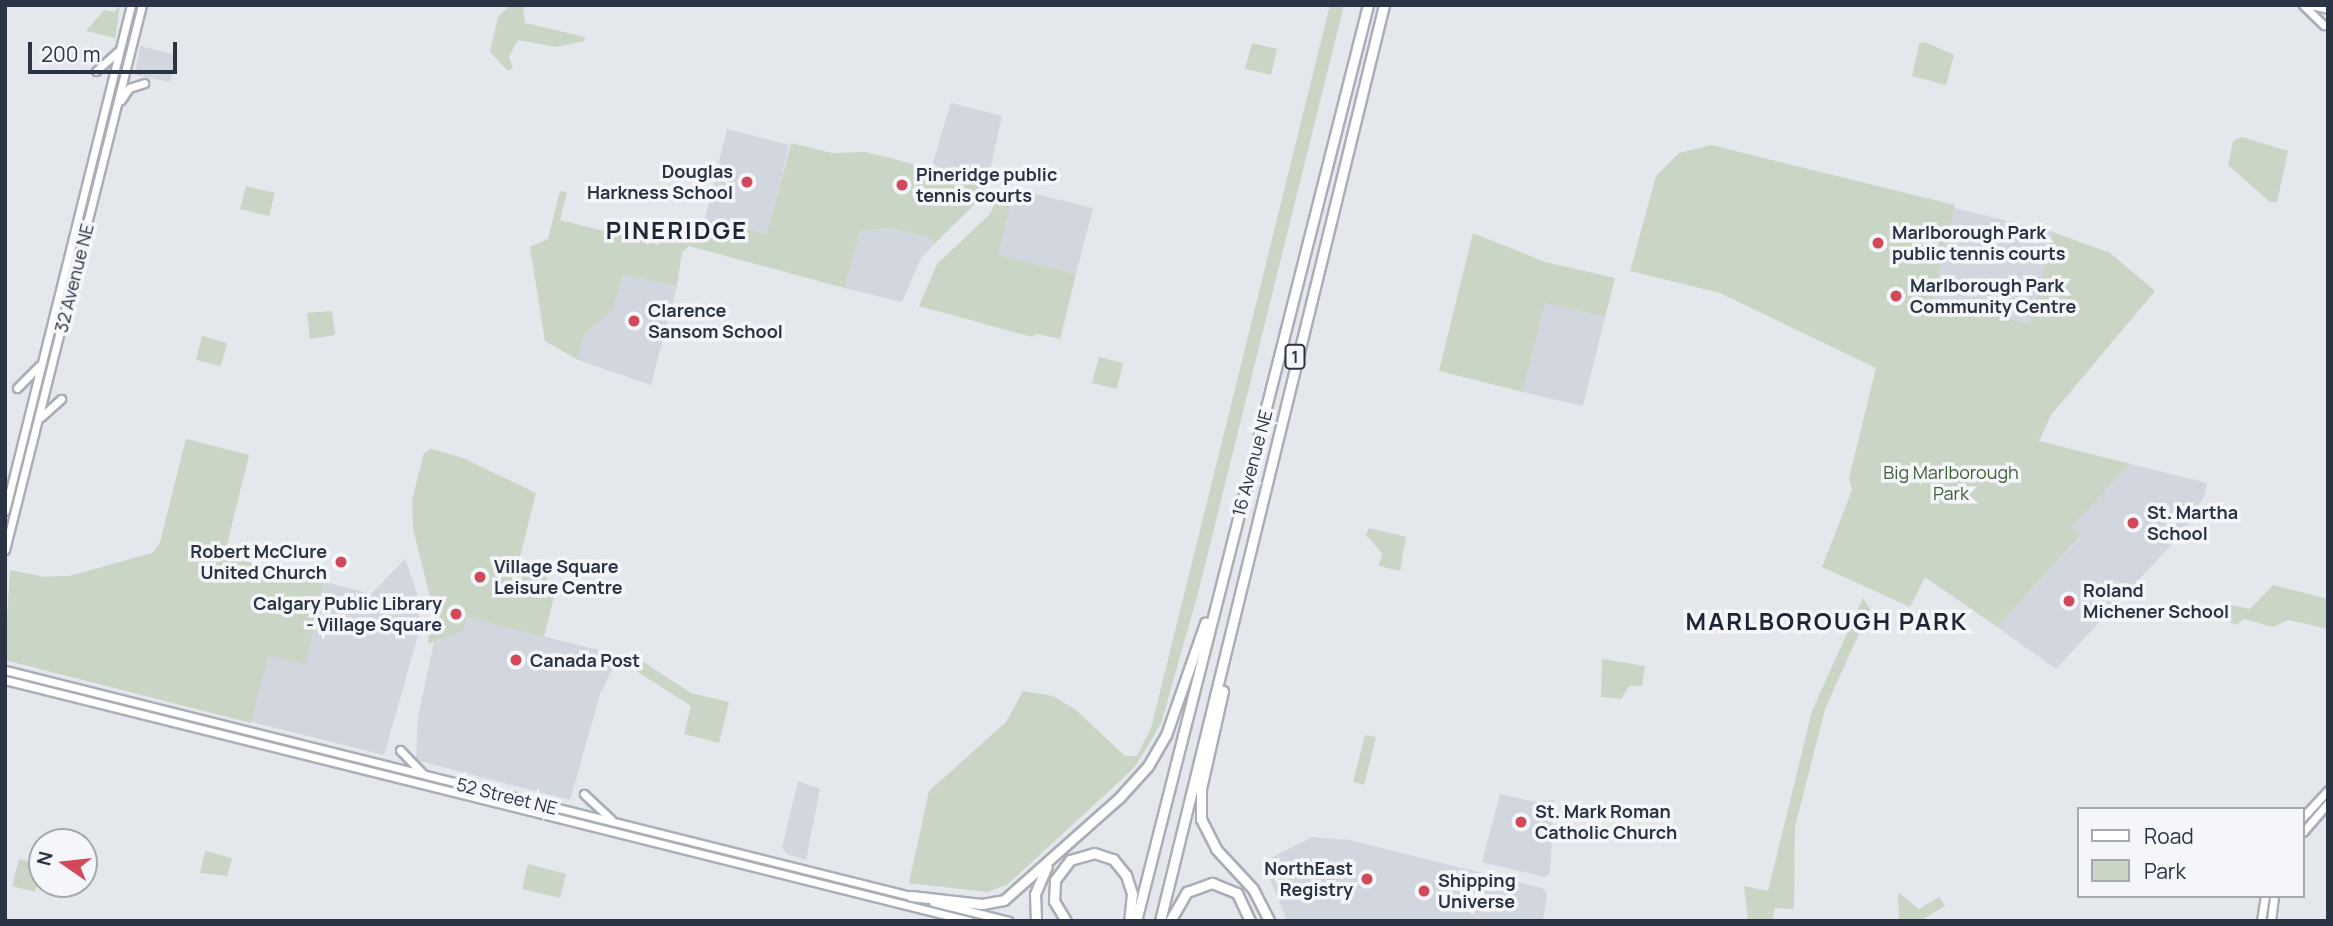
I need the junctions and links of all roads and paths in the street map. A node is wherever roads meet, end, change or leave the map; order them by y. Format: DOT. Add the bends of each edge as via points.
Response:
graph roads {
  1 [pos="131,5"];
  2 [pos="142,5"];
  3 [pos="1368,5"];
  4 [pos="1384,5"];
  5 [pos="2303,5"];
  6 [pos="2311,5"];
  7 [pos="2328,9"];
  8 [pos="2325,25"];
  9 [pos="120,49"];
  10 [pos="96,71"];
  11 [pos="144,83"];
  12 [pos="117,106"];
  13 [pos="42,363"];
  14 [pos="17,388"];
  15 [pos="61,399"];
  16 [pos="37,424"];
  17 [pos="5,511"];
  18 [pos="5,550"];
  19 [pos="1217,597"];
  20 [pos="1234,621"];
  21 [pos="6,670"];
  22 [pos="5,680"];
  23 [pos="400,750"];
  24 [pos="425,776"];
  25 [pos="2328,790"];
  26 [pos="584,794"];
  27 [pos="2328,803"];
  28 [pos="2305,815"];
  29 [pos="618,823"];
  30 [pos="2305,830"];
  31 [pos="1059,850"];
  32 [pos="911,896"];
  33 [pos="2265,898"];
  34 [pos="2274,898"];
  35 [pos="1268,919"];
  36 [pos="970,921"];
  37 [pos="1009,921"];
  38 [pos="1036,921"];
  39 [pos="1066,921"];
  40 [pos="1129,921"];
  41 [pos="1136,921"];
  42 [pos="1160,921"];
  43 [pos="1170,921"];
  44 [pos="1250,921"];
  45 [pos="2261,921"];
  46 [pos="2271,921"];
  1 -- 9 [label="main road, 32 Avenue NE"];
  2 -- 12 [label="main road, 32 Avenue NE"];
  3 -- 19 [label="highway, 16 Avenue NE / 1"];
  4 -- 20 [label="highway, 16 Avenue NE / 1" via="1280,415"];
  5 -- 8 [label="main road"];
  6 -- 7 [label="main road"];
  9 -- 10 [label="main road"];
  9 -- 13 [label="main road, 32 Avenue NE"];
  11 -- 12 [label="main road" via="130,88"];
  12 -- 16 [label="main road, 32 Avenue NE"];
  13 -- 14 [label="main road"];
  13 -- 17 [label="main road, 32 Avenue NE"];
  15 -- 16 [label="main road"];
  16 -- 18 [label="main road, 32 Avenue NE"];
  19 -- 31 [label="highway" via="1158,751 1124,793"];
  19 -- 41 [label="highway, 16 Avenue NE / 1"];
  20 -- 35 [label="highway" via="1200,812 1212,844 1253,889"];
  20 -- 42 [label="highway, 16 Avenue NE / 1"];
  21 -- 24 [label="main road, 52 Street NE"];
  22 -- 36 [label="main road, 52 Street NE"];
  23 -- 24 [label="main road"];
  24 -- 29 [label="main road, 52 Street NE"];
  25 -- 28 [label="main road"];
  26 -- 29 [label="main road" via="596,810"];
  27 -- 30 [label="main road"];
  29 -- 32 [label="main road, 52 Street NE"];
  31 -- 32 [label="highway" via="1014,893 997,902"];
  31 -- 38 [label="highway" via="1036,889"];
  32 -- 37 [label="main road, 52 Street NE"];
  33 -- 45 [label="main road"];
  34 -- 46 [label="main road"];
  39 -- 40 [label="highway" via="1054,901 1055,880 1065,863 1088,853 1106,856 1123,869 1132,894"];
  43 -- 44 [label="highway" via="1187,892 1212,883 1232,888 1242,898"];
}
